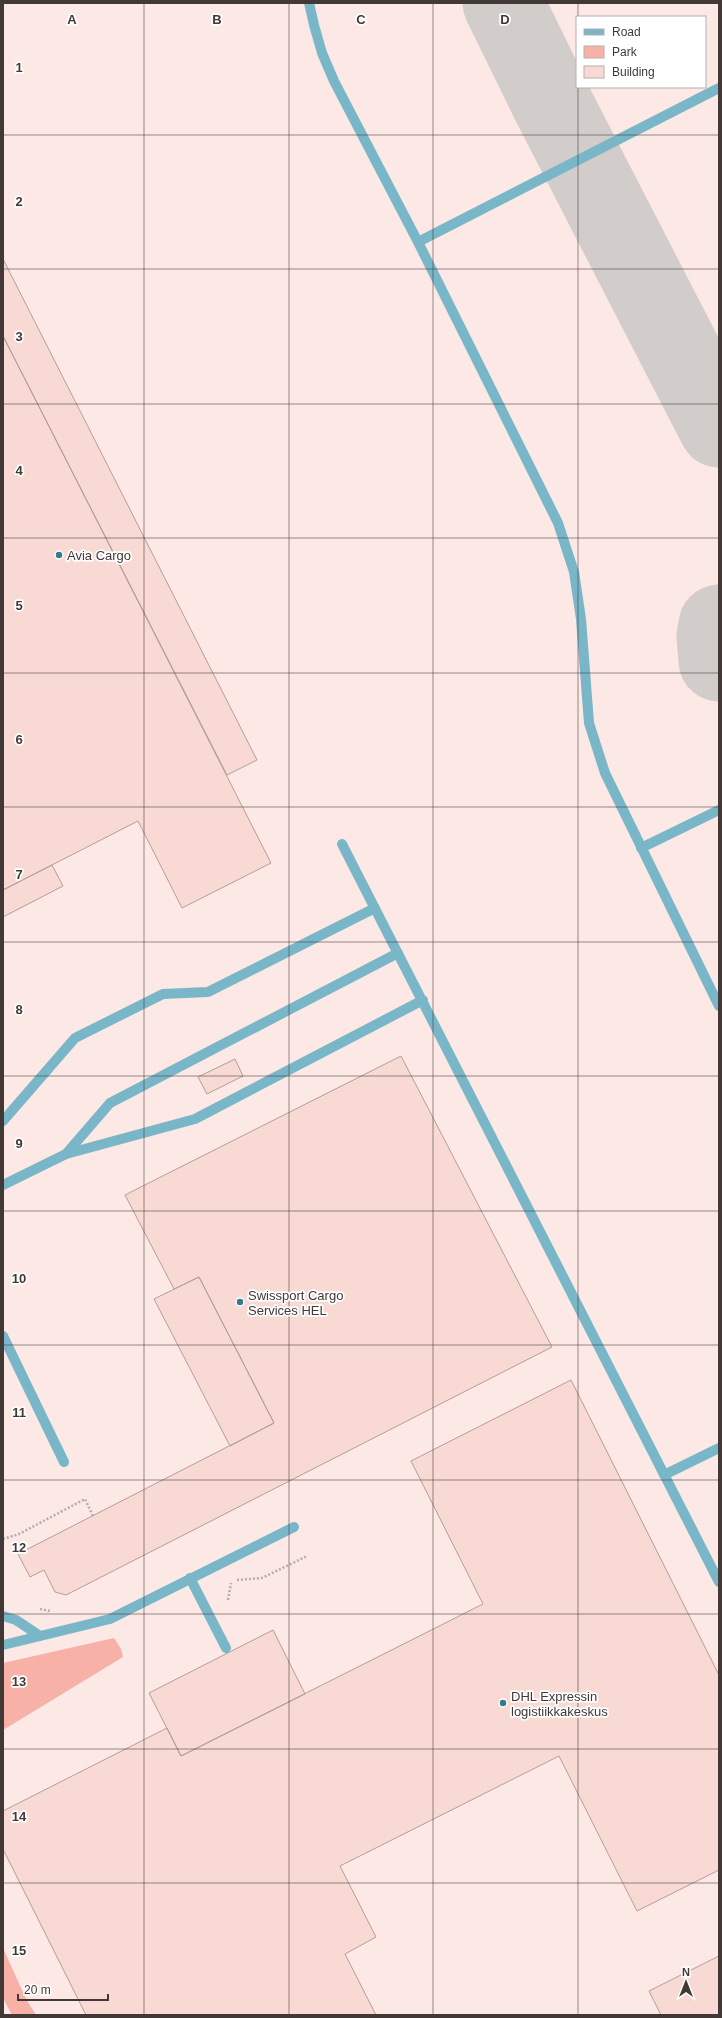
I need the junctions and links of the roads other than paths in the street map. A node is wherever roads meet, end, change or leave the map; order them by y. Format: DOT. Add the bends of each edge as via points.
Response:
graph roads {
  1 [pos="310,3"];
  2 [pos="719,88"];
  3 [pos="418,242"];
  4 [pos="719,810"];
  5 [pos="342,844"];
  6 [pos="641,848"];
  7 [pos="375,908"];
  8 [pos="398,953"];
  9 [pos="423,1000"];
  10 [pos="719,1006"];
  11 [pos="3,1121"];
  12 [pos="66,1154"];
  13 [pos="3,1185"];
  14 [pos="3,1336"];
  15 [pos="719,1448"];
  16 [pos="64,1462"];
  17 [pos="664,1475"];
  18 [pos="294,1527"];
  19 [pos="190,1578"];
  20 [pos="719,1582"];
  21 [pos="3,1616"];
  22 [pos="40,1636"];
  23 [pos="3,1645"];
  24 [pos="226,1648"];
  1 -- 3 [label="street" via="320,46 334,81"];
  2 -- 3 [label="street"];
  3 -- 6 [label="street" via="558,523 574,572 581,618 589,723 605,773"];
  4 -- 6 [label="street"];
  5 -- 7 [label="street"];
  6 -- 10 [label="street"];
  7 -- 8 [label="street"];
  7 -- 11 [label="street" via="208,992 162,994 75,1038"];
  8 -- 9 [label="street"];
  8 -- 12 [label="street" via="110,1103"];
  9 -- 12 [label="street" via="195,1119"];
  9 -- 17 [label="street"];
  12 -- 13 [label="street"];
  14 -- 16 [label="street"];
  15 -- 17 [label="street"];
  17 -- 20 [label="street"];
  18 -- 19 [label="street"];
  19 -- 22 [label="street" via="110,1619"];
  19 -- 24 [label="street"];
  21 -- 22 [label="street" via="16,1620"];
  22 -- 23 [label="street"];
}
